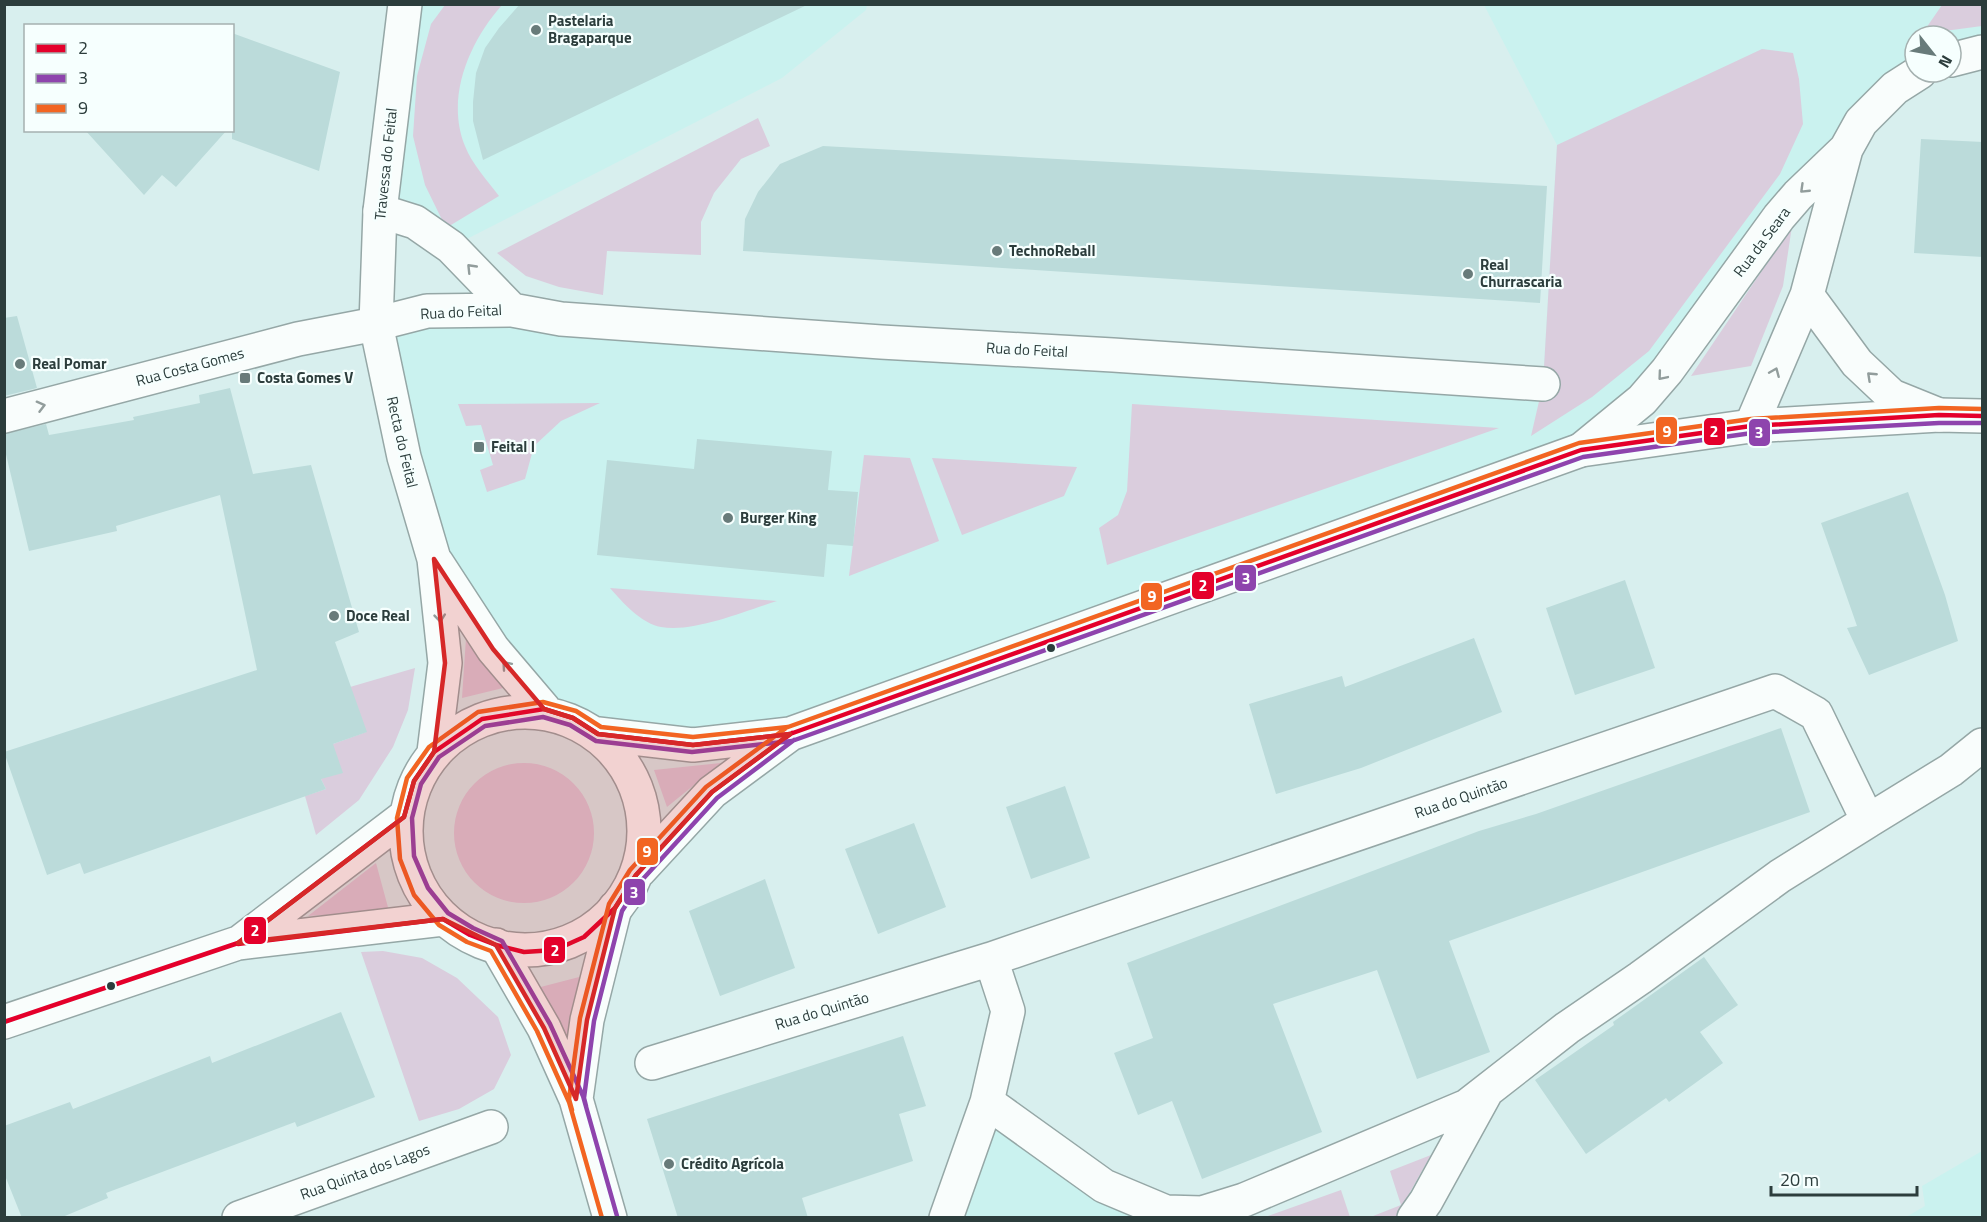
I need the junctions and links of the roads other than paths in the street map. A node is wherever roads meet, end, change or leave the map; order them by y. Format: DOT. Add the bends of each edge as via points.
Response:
graph roads {
  1 [pos="405,4"];
  2 [pos="1983,52"];
  3 [pos="1963,57"];
  4 [pos="1903,84"];
  5 [pos="1846,149"];
  6 [pos="380,211"];
  7 [pos="1807,295"];
  8 [pos="512,310"];
  9 [pos="376,324"];
  10 [pos="1543,384"];
  11 [pos="1939,415"];
  12 [pos="4,416"];
  13 [pos="1983,416"];
  14 [pos="1751,426"];
  15 [pos="1581,450"];
  16 [pos="434,559"];
  17 [pos="544,709"];
  18 [pos="598,734"];
  19 [pos="790,734"];
  20 [pos="1983,746"];
  21 [pos="434,752"];
  22 [pos="404,816"];
  23 [pos="1868,820"];
  24 [pos="636,875"];
  25 [pos="615,908"];
  26 [pos="443,919"];
  27 [pos="238,943"];
  28 [pos="496,945"];
  29 [pos="991,959"];
  30 [pos="4,1022"];
  31 [pos="652,1063"];
  32 [pos="1487,1090"];
  33 [pos="576,1099"];
  34 [pos="987,1102"];
  35 [pos="490,1127"];
  36 [pos="1205,1215"];
  37 [pos="239,1218"];
  38 [pos="610,1218"];
  39 [pos="946,1218"];
  40 [pos="1414,1218"];
  1 -- 6 [label="street, Travessa do Feital"];
  2 -- 3 [label="street"];
  4 -- 5 [label="street" via="1860,122"];
  5 -- 7 [label="street"];
  5 -- 15 [label="street, Rua da Seara, one-way" via="1779,217 1642,400"];
  8 -- 6 [label="street, Rua do Feital, one-way" via="452,247 415,222"];
  6 -- 9 [label="street, Travessa do Feital"];
  11 -- 7 [label="street, one-way" via="1892,396 1857,363"];
  14 -- 7 [label="street, one-way"];
  8 -- 9 [label="street, Rua do Feital" via="427,311"];
  8 -- 10 [label="street, Rua do Feital" via="561,319 881,342"];
  12 -- 9 [label="street, Rua Costa Gomes, one-way" via="298,339"];
  9 -- 16 [label="street, Recta do Feital" via="404,457"];
  11 -- 13 [label="street"];
  11 -- 14 [label="street"];
  14 -- 15 [label="street"];
  15 -- 19 [label="street"];
  17 -- 16 [label="street, Recta do Feital, one-way" via="493,649"];
  16 -- 21 [label="street, Recta do Feital, one-way" via="445,663"];
  17 -- 18 [label="street, Recta do Feital" via="573,718"];
  17 -- 21 [label="street, Recta do Feital" via="482,719"];
  18 -- 19 [label="street" via="693,745"];
  18 -- 24 [label="street, Recta do Feital" via="626,771 642,804 646,837"];
  19 -- 24 [label="street" via="712,792"];
  20 -- 23 [label="street" via="1952,770"];
  21 -- 22 [label="street, Recta do Feital" via="414,781"];
  22 -- 26 [label="street, Recta do Feital" via="407,858 421,892"];
  22 -- 27 [label="street"];
  23 -- 29 [label="street, Rua do Quintão" via="1816,714 1775,691"];
  23 -- 32 [label="street" via="1780,876"];
  24 -- 25 [label="street, Recta do Feital"];
  25 -- 28 [label="street, Recta do Feital" via="584,937 555,950 525,952"];
  25 -- 33 [label="street, Recta do Feital" via="587,1020"];
  26 -- 27 [label="street"];
  26 -- 28 [label="street, Recta do Feital"];
  27 -- 30 [label="street"];
  28 -- 33 [label="street, Recta do Feital" via="544,1028"];
  29 -- 31 [label="street, Rua do Quintão"];
  29 -- 34 [label="street" via="1008,1011"];
  32 -- 36 [label="street" via="1467,1106"];
  32 -- 40 [label="street"];
  33 -- 38 [label="street, Recta do Feital"];
  34 -- 36 [label="street" via="1104,1186 1166,1212"];
  34 -- 39 [label="street"];
  35 -- 37 [label="street, Rua Quinta dos Lagos"];
}
